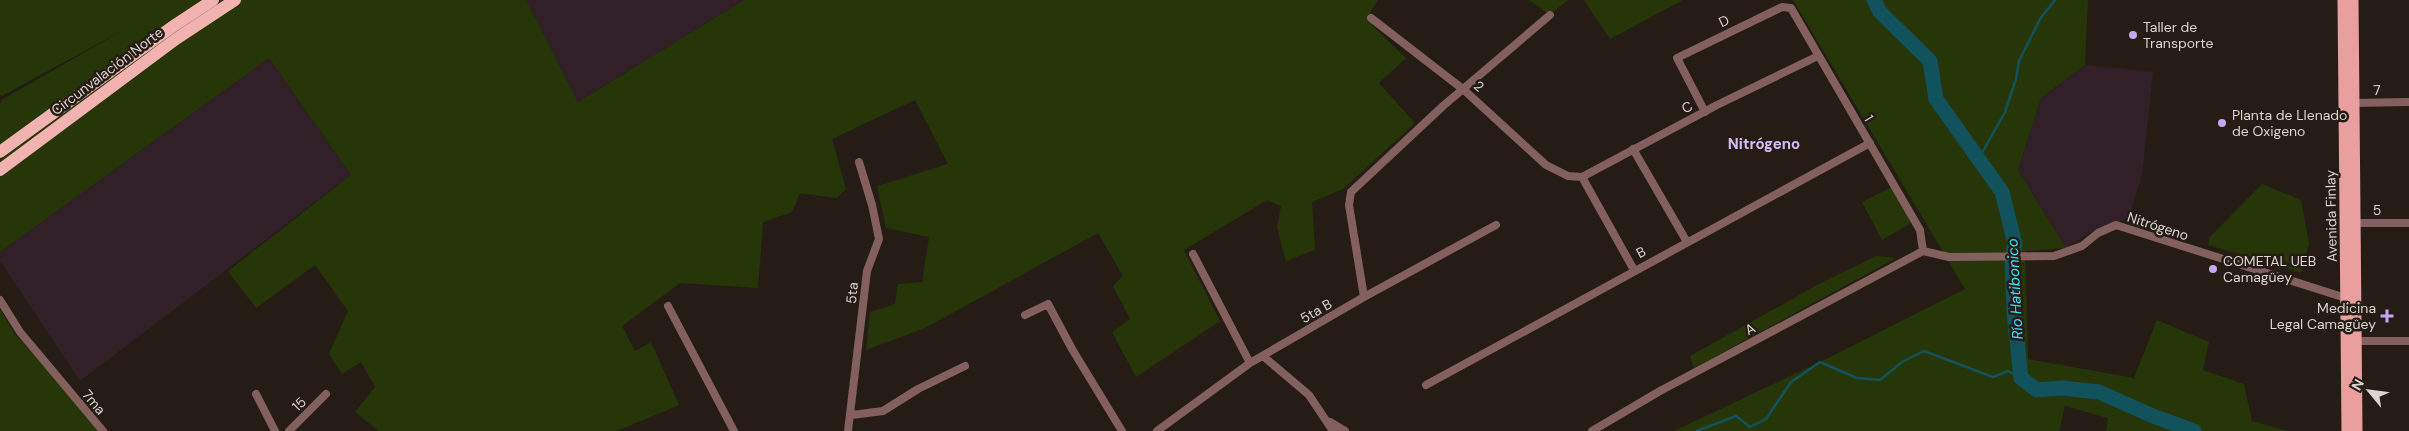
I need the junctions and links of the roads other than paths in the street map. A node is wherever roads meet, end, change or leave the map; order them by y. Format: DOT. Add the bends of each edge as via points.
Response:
graph roads {
  1 [pos="213,0"];
  2 [pos="235,0"];
  3 [pos="2343,0"];
  4 [pos="2353,0"];
  5 [pos="1782,7"];
  6 [pos="1550,15"];
  7 [pos="1371,18"];
  8 [pos="1818,56"];
  9 [pos="1464,90"];
  10 [pos="84,99"];
  11 [pos="2409,102"];
  12 [pos="2349,103"];
  13 [pos="1705,112"];
  14 [pos="1870,143"];
  15 [pos="2,148"];
  16 [pos="1633,149"];
  17 [pos="859,162"];
  18 [pos="0,170"];
  19 [pos="1582,177"];
  20 [pos="2351,223"];
  21 [pos="2409,223"];
  22 [pos="1496,225"];
  23 [pos="1687,242"];
  24 [pos="1923,251"];
  25 [pos="1193,254"];
  26 [pos="1634,270"];
  27 [pos="1364,297"];
  28 [pos="0,300"];
  29 [pos="2351,300"];
  30 [pos="668,306"];
  31 [pos="1025,315"];
  32 [pos="2351,341"];
  33 [pos="2409,341"];
  34 [pos="1263,356"];
  35 [pos="1250,363"];
  36 [pos="965,366"];
  37 [pos="1426,385"];
  38 [pos="256,394"];
  39 [pos="326,394"];
  40 [pos="852,414"];
  41 [pos="1326,420"];
  42 [pos="103,431"];
  43 [pos="275,431"];
  44 [pos="289,431"];
  45 [pos="734,431"];
  46 [pos="848,431"];
  47 [pos="1122,431"];
  48 [pos="1156,431"];
  49 [pos="1333,431"];
  50 [pos="1345,431"];
  51 [pos="1592,431"];
  52 [pos="2347,431"];
  53 [pos="2357,431"];
  1 -- 10 [label="highway, Circunvalación Norte"];
  2 -- 10 [label="highway, Circunvalación Norte"];
  3 -- 12 [label="main road, Avenida Finlay"];
  4 -- 12 [label="main road, Avenida Finlay"];
  5 -- 8 [label="street, 1" via="1791,8"];
  5 -- 13 [label="street, D" via="1676,58"];
  6 -- 9 [label="street"];
  7 -- 9 [label="street, 2"];
  8 -- 13 [label="street, C"];
  8 -- 14 [label="street, 1"];
  9 -- 19 [label="street, 2" via="1546,165 1568,176"];
  9 -- 27 [label="street" via="1351,192 1349,205"];
  10 -- 15 [label="highway, Circunvalación Norte"];
  10 -- 18 [label="highway, Circunvalación Norte"];
  11 -- 12 [label="street, 7"];
  12 -- 20 [label="main road, Avenida Finlay"];
  13 -- 16 [label="street, C"];
  14 -- 23 [label="street, B"];
  14 -- 24 [label="street, 1" via="1920,230"];
  16 -- 19 [label="street, C"];
  16 -- 23 [label="street"];
  17 -- 40 [label="street, 5ta" via="879,239 867,271"];
  19 -- 26 [label="street"];
  20 -- 21 [label="street, 5"];
  20 -- 29 [label="main road, Avenida Finlay"];
  22 -- 27 [label="street, 5ta B"];
  23 -- 26 [label="street, B"];
  24 -- 29 [label="street, Nitrógeno" via="1949,257 2054,256 2082,246 2098,233 2116,225"];
  24 -- 51 [label="street, A" via="1660,391"];
  25 -- 35 [label="street"];
  26 -- 37 [label="street, B"];
  27 -- 34 [label="street, 5ta B"];
  28 -- 42 [label="street, 7ma" via="20,332"];
  29 -- 32 [label="main road, Avenida Finlay"];
  30 -- 45 [label="street"];
  31 -- 47 [label="street" via="1048,304"];
  32 -- 33 [label="street"];
  32 -- 52 [label="main road, Avenida Finlay"];
  32 -- 53 [label="main road, Avenida Finlay"];
  34 -- 35 [label="street, 5ta B"];
  34 -- 41 [label="street" via="1309,394"];
  35 -- 48 [label="street, 5ta B"];
  36 -- 40 [label="street" via="883,411"];
  38 -- 43 [label="street"];
  39 -- 44 [label="street, 15"];
  40 -- 46 [label="street, 5ta"];
  41 -- 49 [label="street"];
  41 -- 50 [label="street"];
}
